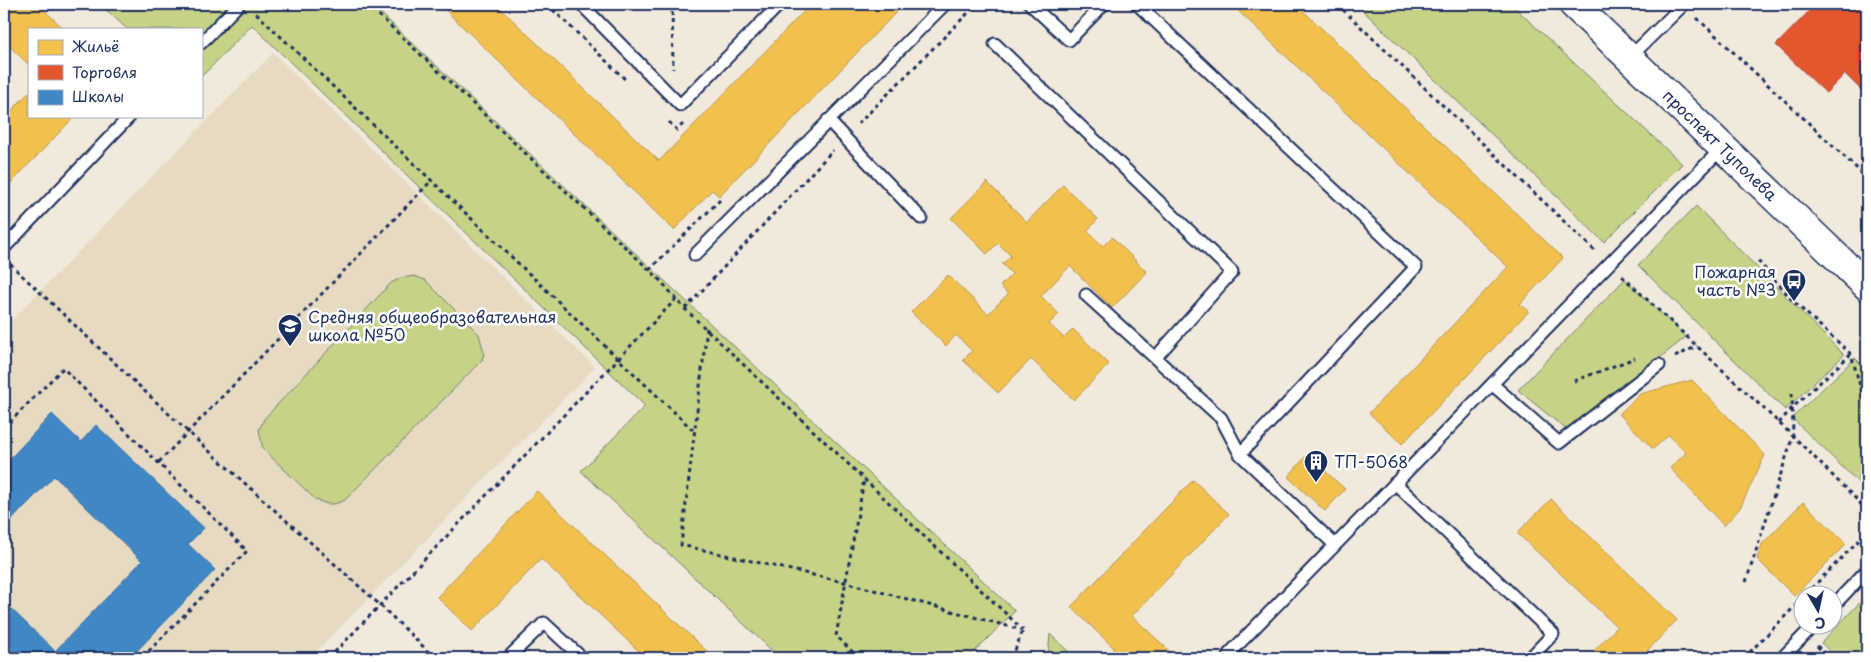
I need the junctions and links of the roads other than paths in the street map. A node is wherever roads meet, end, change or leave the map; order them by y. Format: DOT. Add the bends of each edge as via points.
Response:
graph roads {
  1 [pos="239,4"];
  2 [pos="581,4"];
  3 [pos="780,4"];
  4 [pos="945,4"];
  5 [pos="1030,4"];
  6 [pos="1104,4"];
  7 [pos="1137,4"];
  8 [pos="1573,4"];
  9 [pos="1683,4"];
  10 [pos="202,42"];
  11 [pos="995,44"];
  12 [pos="1629,58"];
  13 [pos="128,118"];
  14 [pos="828,120"];
  15 [pos="1723,147"];
  16 [pos="921,218"];
  17 [pos="6,241"];
  18 [pos="695,255"];
  19 [pos="1867,286"];
  20 [pos="1086,295"];
  21 [pos="1156,357"];
  22 [pos="1659,365"];
  23 [pos="1492,384"];
  24 [pos="1240,454"];
  25 [pos="1395,483"];
  26 [pos="1335,545"];
  27 [pos="1867,570"];
  28 [pos="1844,594"];
  29 [pos="1805,634"];
  30 [pos="508,658"];
  31 [pos="582,658"];
  32 [pos="1234,658"];
  33 [pos="1530,658"];
  34 [pos="1782,658"];
  1 -- 10 [label="lane"];
  2 -- 3 [label="lane" via="680,105"];
  4 -- 14 [label="lane"];
  5 -- 6 [label="lane" via="1069,40"];
  7 -- 24 [label="lane" via="1416,267"];
  8 -- 12 [label="main road, проспект Туполева"];
  9 -- 12 [label="lane"];
  11 -- 21 [label="lane" via="1232,272"];
  12 -- 15 [label="main road, проспект Туполева"];
  13 -- 17 [label="lane"];
  14 -- 16 [label="lane"];
  14 -- 18 [label="lane"];
  15 -- 19 [label="main road, проспект Туполева"];
  15 -- 23 [label="lane"];
  20 -- 21 [label="lane"];
  21 -- 24 [label="lane" via="1221,418"];
  22 -- 23 [label="lane" via="1559,443"];
  23 -- 25 [label="lane"];
  24 -- 26 [label="lane"];
  25 -- 26 [label="lane"];
  25 -- 33 [label="lane" via="1553,634"];
  26 -- 32 [label="lane" via="1230,654"];
  27 -- 28 [label="lane"];
  29 -- 34 [label="lane"];
  30 -- 31 [label="lane" via="544,623"];
}
